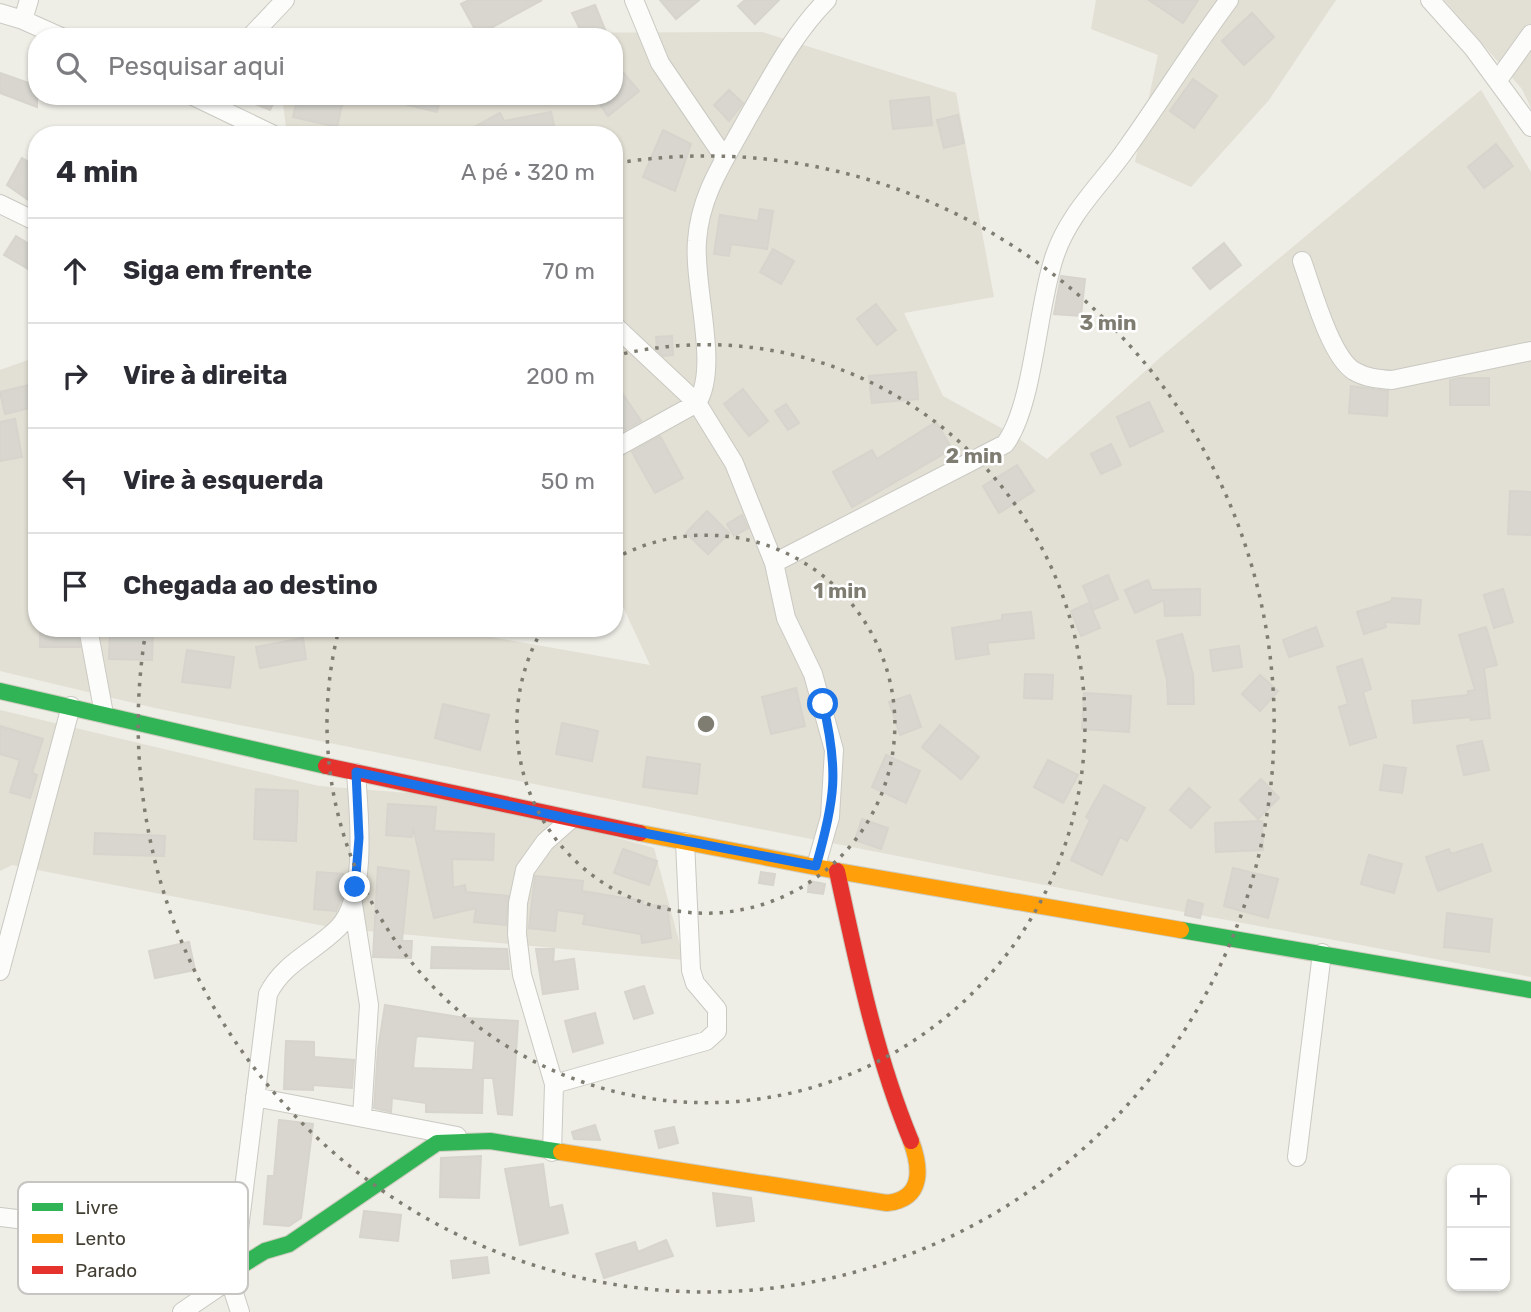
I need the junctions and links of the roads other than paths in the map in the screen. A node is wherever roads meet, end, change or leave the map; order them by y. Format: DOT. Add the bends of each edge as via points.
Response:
graph roads {
  1 [pos="29,0"];
  2 [pos="285,0"];
  3 [pos="634,0"];
  4 [pos="827,0"];
  5 [pos="1229,0"];
  6 [pos="1430,0"];
  7 [pos="0,13"];
  8 [pos="23,20"];
  9 [pos="41,28"];
  10 [pos="259,28"];
  11 [pos="1531,34"];
  12 [pos="1498,80"];
  13 [pos="216,105"];
  14 [pos="256,126"];
  15 [pos="1531,127"];
  16 [pos="724,157"];
  17 [pos="0,204"];
  18 [pos="28,218"];
  19 [pos="1302,261"];
  20 [pos="623,333"];
  21 [pos="1531,351"];
  22 [pos="697,402"];
  23 [pos="623,444"];
  24 [pos="774,563"];
  25 [pos="90,637"];
  26 [pos="0,691"];
  27 [pos="71,706"];
  28 [pos="104,714"];
  29 [pos="356,772"];
  30 [pos="571,819"];
  31 [pos="685,842"];
  32 [pos="816,866"];
  33 [pos="837,871"];
  34 [pos="353,904"];
  35 [pos="1322,953"];
  36 [pos="0,971"];
  37 [pos="1531,990"];
  38 [pos="554,1084"];
  39 [pos="255,1097"];
  40 [pos="362,1117"];
  41 [pos="473,1140"];
  42 [pos="552,1152"];
  43 [pos="1297,1157"];
  44 [pos="244,1182"];
  45 [pos="0,1217"];
  46 [pos="18,1219"];
  47 [pos="248,1262"];
  48 [pos="205,1294"];
  49 [pos="236,1294"];
  50 [pos="182,1312"];
  51 [pos="240,1312"];
  1 -- 8 [label="street"];
  2 -- 10 [label="street"];
  3 -- 16 [label="street" via="660,63"];
  4 -- 16 [label="street" via="777,66"];
  5 -- 24 [label="street" via="1069,225 1055,254 1014,432 1005,444"];
  6 -- 12 [label="street"];
  7 -- 8 [label="street"];
  8 -- 9 [label="street"];
  11 -- 12 [label="street"];
  12 -- 15 [label="street"];
  13 -- 14 [label="street"];
  16 -- 22 [label="street" via="700,214 697,239 708,366 705,391"];
  17 -- 18 [label="street"];
  19 -- 21 [label="street" via="1339,355 1353,370 1372,379 1392,380"];
  20 -- 22 [label="street"];
  22 -- 23 [label="street"];
  22 -- 24 [label="street" via="734,463"];
  24 -- 32 [label="street" via="786,618 813,674 834,750 830,817"];
  25 -- 28 [label="street"];
  26 -- 27 [label="street"];
  27 -- 28 [label="street"];
  27 -- 36 [label="street"];
  28 -- 29 [label="street"];
  29 -- 30 [label="street"];
  29 -- 34 [label="street" via="359,838"];
  30 -- 31 [label="street"];
  30 -- 38 [label="street" via="532,858 518,903 520,966"];
  31 -- 32 [label="street"];
  31 -- 38 [label="street" via="691,970 695,984 717,1009 717,1031 706,1041"];
  32 -- 33 [label="street"];
  33 -- 35 [label="street"];
  33 -- 42 [label="street" via="871,1027 895,1107 917,1159 920,1174 913,1194 897,1203 880,1203"];
  34 -- 39 [label="street" via="337,929 274,981 264,1008"];
  34 -- 40 [label="street" via="369,1005"];
  35 -- 37 [label="street"];
  35 -- 43 [label="street"];
  38 -- 42 [label="street"];
  39 -- 40 [label="street"];
  39 -- 44 [label="street"];
  40 -- 41 [label="street"];
  41 -- 42 [label="street"];
  41 -- 47 [label="street" via="437,1143 289,1244"];
  45 -- 46 [label="street"];
  48 -- 50 [label="street"];
  49 -- 51 [label="street"];
}
